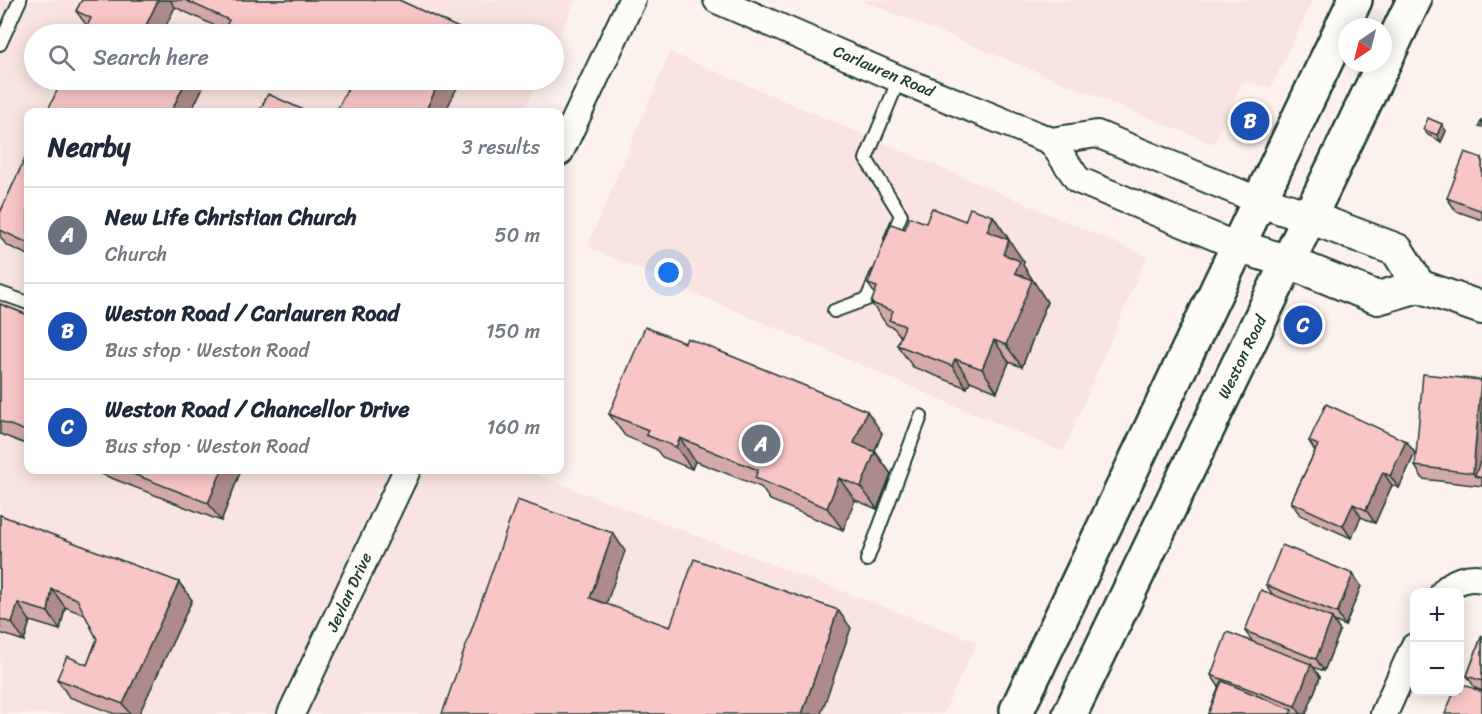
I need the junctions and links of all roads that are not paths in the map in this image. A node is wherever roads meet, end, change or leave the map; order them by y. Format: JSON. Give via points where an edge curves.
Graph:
{"nodes":[{"id":1,"x":20,"y":0,"type":"edge"},
{"id":2,"x":632,"y":0,"type":"edge"},
{"id":3,"x":717,"y":0,"type":"edge"},
{"id":4,"x":1355,"y":0,"type":"edge"},
{"id":5,"x":1413,"y":0,"type":"edge"},
{"id":6,"x":0,"y":44,"type":"edge"},
{"id":7,"x":899,"y":79,"type":"junction"},
{"id":8,"x":1051,"y":141,"type":"junction"},
{"id":9,"x":564,"y":144,"type":"edge"},
{"id":10,"x":1260,"y":201,"type":"junction"},
{"id":11,"x":1309,"y":217,"type":"junction"},
{"id":12,"x":1237,"y":246,"type":"junction"},
{"id":13,"x":1286,"y":261,"type":"junction"},
{"id":14,"x":1419,"y":285,"type":"junction"},
{"id":15,"x":0,"y":292,"type":"edge"},
{"id":16,"x":24,"y":301,"type":"edge"},
{"id":17,"x":1482,"y":308,"type":"edge"},
{"id":18,"x":834,"y":311,"type":"dead end"},
{"id":19,"x":921,"y":416,"type":"dead end"},
{"id":20,"x":405,"y":474,"type":"edge"},
{"id":21,"x":867,"y":560,"type":"dead end"},
{"id":22,"x":1482,"y":579,"type":"edge"},
{"id":23,"x":1447,"y":588,"type":"edge"},
{"id":24,"x":1410,"y":656,"type":"edge"},
{"id":25,"x":291,"y":714,"type":"edge"},
{"id":26,"x":1018,"y":714,"type":"edge"},
{"id":27,"x":1070,"y":714,"type":"edge"},
{"id":28,"x":1384,"y":714,"type":"edge"}],
"edges":[{"from":1,"to":6,"type":"lane"},
{"from":2,"to":9,"type":"street"},
{"from":3,"to":7,"type":"street","name":"Carlauren Road"},
{"from":4,"to":10,"type":"main road"},
{"from":5,"to":11,"type":"main road","name":"Weston Road"},
{"from":7,"to":8,"type":"street","name":"Carlauren Road"},
{"from":7,"to":18,"type":"lane","via":[[866,159],[901,215],[867,299]]},
{"from":8,"to":10,"type":"street","via":[[1097,134]]},
{"from":8,"to":12,"type":"street","via":[[1078,180]]},
{"from":10,"to":11,"type":"street"},
{"from":10,"to":12,"type":"main road"},
{"from":11,"to":13,"type":"main road","name":"Weston Road"},
{"from":11,"to":14,"type":"street","via":[[1397,250]]},
{"from":12,"to":13,"type":"street"},
{"from":12,"to":26,"type":"main road"},
{"from":13,"to":14,"type":"street","via":[[1378,298]]},
{"from":13,"to":27,"type":"main road","name":"Weston Road"},
{"from":14,"to":17,"type":"street"},
{"from":15,"to":16,"type":"lane"},
{"from":19,"to":21,"type":"lane"},
{"from":20,"to":25,"type":"street","name":"Jevlan Drive"},
{"from":22,"to":23,"type":"street","via":[[1470,577]]},
{"from":24,"to":28,"type":"street"}]}
